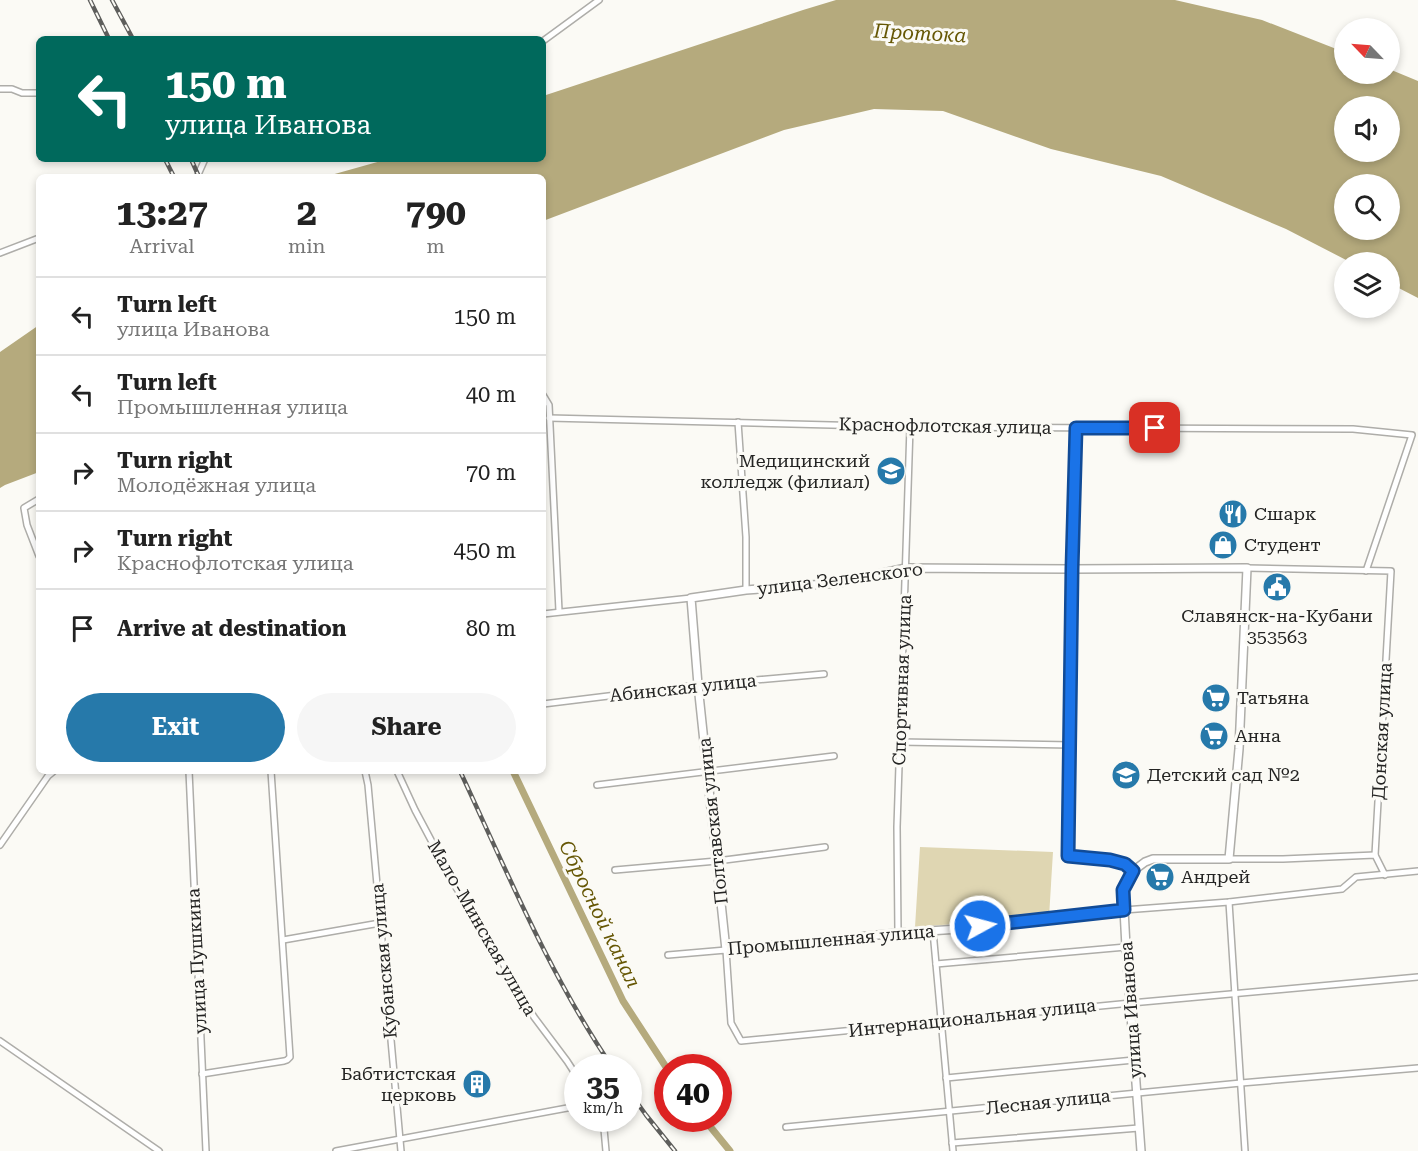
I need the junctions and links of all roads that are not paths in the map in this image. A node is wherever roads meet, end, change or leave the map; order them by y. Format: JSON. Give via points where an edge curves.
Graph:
{"nodes":[{"id":1,"x":599,"y":0,"type":"edge"},
{"id":2,"x":546,"y":39,"type":"edge"},
{"id":3,"x":0,"y":89,"type":"edge"},
{"id":4,"x":36,"y":93,"type":"edge"},
{"id":5,"x":36,"y":239,"type":"edge"},
{"id":6,"x":0,"y":253,"type":"edge"},
{"id":7,"x":546,"y":399,"type":"edge"},
{"id":8,"x":549,"y":418,"type":"junction"},
{"id":9,"x":738,"y":422,"type":"junction"},
{"id":10,"x":910,"y":427,"type":"junction"},
{"id":11,"x":1076,"y":428,"type":"junction"},
{"id":12,"x":36,"y":501,"type":"edge"},
{"id":13,"x":36,"y":548,"type":"edge"},
{"id":14,"x":906,"y":568,"type":"junction"},
{"id":15,"x":1247,"y":568,"type":"junction"},
{"id":16,"x":1072,"y":569,"type":"junction"},
{"id":17,"x":1366,"y":571,"type":"junction"},
{"id":18,"x":1391,"y":572,"type":"joint"},
{"id":19,"x":746,"y":590,"type":"junction"},
{"id":20,"x":691,"y":598,"type":"junction"},
{"id":21,"x":559,"y":611,"type":"junction"},
{"id":22,"x":546,"y":613,"type":"edge"},
{"id":23,"x":824,"y":674,"type":"dead end"},
{"id":24,"x":698,"y":686,"type":"junction"},
{"id":25,"x":546,"y":704,"type":"edge"},
{"id":26,"x":900,"y":742,"type":"junction"},
{"id":27,"x":1071,"y":745,"type":"junction"},
{"id":28,"x":834,"y":756,"type":"dead end"},
{"id":29,"x":707,"y":771,"type":"junction"},
{"id":30,"x":50,"y":774,"type":"edge"},
{"id":31,"x":189,"y":774,"type":"edge"},
{"id":32,"x":271,"y":774,"type":"edge"},
{"id":33,"x":366,"y":774,"type":"edge"},
{"id":34,"x":398,"y":774,"type":"edge"},
{"id":35,"x":597,"y":785,"type":"dead end"},
{"id":36,"x":0,"y":845,"type":"edge"},
{"id":37,"x":825,"y":847,"type":"dead end"},
{"id":38,"x":1375,"y":855,"type":"junction"},
{"id":39,"x":1229,"y":859,"type":"junction"},
{"id":40,"x":717,"y":861,"type":"junction"},
{"id":41,"x":615,"y":870,"type":"dead end"},
{"id":42,"x":1133,"y":871,"type":"junction"},
{"id":43,"x":1418,"y":871,"type":"edge"},
{"id":44,"x":1385,"y":875,"type":"junction"},
{"id":45,"x":1229,"y":902,"type":"junction"},
{"id":46,"x":1124,"y":910,"type":"junction"},
{"id":47,"x":380,"y":923,"type":"junction"},
{"id":48,"x":933,"y":931,"type":"junction"},
{"id":49,"x":898,"y":933,"type":"junction"},
{"id":50,"x":283,"y":940,"type":"junction"},
{"id":51,"x":1126,"y":947,"type":"junction"},
{"id":52,"x":726,"y":950,"type":"junction"},
{"id":53,"x":668,"y":955,"type":"dead end"},
{"id":54,"x":936,"y":964,"type":"junction"},
{"id":55,"x":1418,"y":977,"type":"edge"},
{"id":56,"x":1234,"y":993,"type":"junction"},
{"id":57,"x":1131,"y":1003,"type":"junction"},
{"id":58,"x":941,"y":1021,"type":"junction"},
{"id":59,"x":0,"y":1041,"type":"edge"},
{"id":60,"x":741,"y":1041,"type":"joint"},
{"id":61,"x":564,"y":1057,"type":"edge"},
{"id":62,"x":1134,"y":1060,"type":"junction"},
{"id":63,"x":1418,"y":1068,"type":"edge"},
{"id":64,"x":202,"y":1074,"type":"junction"},
{"id":65,"x":946,"y":1078,"type":"junction"},
{"id":66,"x":1241,"y":1083,"type":"junction"},
{"id":67,"x":1137,"y":1093,"type":"junction"},
{"id":68,"x":564,"y":1109,"type":"edge"},
{"id":69,"x":950,"y":1112,"type":"junction"},
{"id":70,"x":786,"y":1127,"type":"dead end"},
{"id":71,"x":1139,"y":1128,"type":"junction"},
{"id":72,"x":604,"y":1132,"type":"edge"},
{"id":73,"x":400,"y":1138,"type":"junction"},
{"id":74,"x":952,"y":1143,"type":"junction"},
{"id":75,"x":159,"y":1151,"type":"edge"},
{"id":76,"x":206,"y":1151,"type":"edge"},
{"id":77,"x":336,"y":1151,"type":"edge"},
{"id":78,"x":401,"y":1151,"type":"edge"},
{"id":79,"x":606,"y":1151,"type":"edge"},
{"id":80,"x":953,"y":1151,"type":"edge"},
{"id":81,"x":1141,"y":1151,"type":"edge"},
{"id":82,"x":1245,"y":1151,"type":"edge"}],
"edges":[{"from":1,"to":2,"type":"street"},
{"from":3,"to":4,"type":"street"},
{"from":5,"to":6,"type":"street"},
{"from":7,"to":8,"type":"street"},
{"from":8,"to":9,"type":"street","name":"Краснофлотская улица"},
{"from":8,"to":21,"type":"street"},
{"from":9,"to":10,"type":"street","name":"Краснофлотская улица"},
{"from":9,"to":19,"type":"street"},
{"from":10,"to":11,"type":"street","name":"Краснофлотская улица"},
{"from":10,"to":14,"type":"street","name":"Спортивная улица"},
{"from":11,"to":16,"type":"street"},
{"from":11,"to":17,"type":"street","name":"Краснофлотская улица","via":[[1353,429],[1412,435]]},
{"from":12,"to":13,"type":"street","via":[[24,508]]},
{"from":14,"to":16,"type":"street","name":"улица Зеленского"},
{"from":14,"to":19,"type":"street","name":"улица Зеленского","via":[[838,583]]},
{"from":14,"to":26,"type":"street","name":"Спортивная улица"},
{"from":15,"to":16,"type":"street","name":"улица Зеленского"},
{"from":15,"to":17,"type":"street","name":"улица Зеленского"},
{"from":15,"to":39,"type":"street","via":[[1239,749]]},
{"from":16,"to":27,"type":"street"},
{"from":17,"to":18,"type":"street","name":"улица Зеленского"},
{"from":18,"to":38,"type":"street","name":"Донская улица"},
{"from":19,"to":20,"type":"street","name":"улица Зеленского"},
{"from":20,"to":21,"type":"street","name":"улица Зеленского"},
{"from":20,"to":24,"type":"street","name":"Полтавская улица"},
{"from":21,"to":22,"type":"street","name":"улица Зеленского"},
{"from":23,"to":24,"type":"street","name":"Абинская улица"},
{"from":24,"to":25,"type":"street","name":"Абинская улица"},
{"from":24,"to":29,"type":"street","name":"Полтавская улица"},
{"from":26,"to":27,"type":"street"},
{"from":26,"to":49,"type":"street","name":"Спортивная улица"},
{"from":27,"to":42,"type":"street","via":[[1068,856],[1110,860]]},
{"from":28,"to":29,"type":"street"},
{"from":29,"to":35,"type":"street"},
{"from":29,"to":40,"type":"street","name":"Полтавская улица"},
{"from":30,"to":36,"type":"street"},
{"from":31,"to":64,"type":"street","name":"улица Пушкина"},
{"from":32,"to":50,"type":"street"},
{"from":33,"to":47,"type":"street","name":"Кубанская улица"},
{"from":34,"to":61,"type":"street","name":"Мало-Минская улица","via":[[457,889],[534,1017]]},
{"from":37,"to":40,"type":"street"},
{"from":38,"to":39,"type":"street"},
{"from":38,"to":44,"type":"street"},
{"from":39,"to":42,"type":"street","via":[[1153,859]]},
{"from":40,"to":41,"type":"street"},
{"from":40,"to":52,"type":"street","name":"Полтавская улица"},
{"from":42,"to":46,"type":"street","name":"улица Иванова","via":[[1123,890]]},
{"from":43,"to":44,"type":"street","name":"Промышленная улица"},
{"from":44,"to":45,"type":"street","name":"Промышленная улица","via":[[1356,878],[1342,889]]},
{"from":45,"to":46,"type":"street","name":"Промышленная улица"},
{"from":45,"to":56,"type":"street"},
{"from":46,"to":48,"type":"street","name":"Промышленная улица"},
{"from":46,"to":51,"type":"street","name":"улица Иванова"},
{"from":47,"to":50,"type":"street"},
{"from":47,"to":73,"type":"street","name":"Кубанская улица"},
{"from":48,"to":49,"type":"street","name":"Промышленная улица"},
{"from":48,"to":54,"type":"street"},
{"from":49,"to":52,"type":"street","name":"Промышленная улица"},
{"from":50,"to":64,"type":"street","via":[[290,1057]]},
{"from":51,"to":54,"type":"street"},
{"from":51,"to":57,"type":"street","name":"улица Иванова"},
{"from":52,"to":53,"type":"street","name":"Промышленная улица"},
{"from":52,"to":60,"type":"street","name":"Полтавская улица","via":[[731,1023]]},
{"from":54,"to":58,"type":"street"},
{"from":55,"to":56,"type":"street","name":"Интернациональная улица"},
{"from":56,"to":57,"type":"street","name":"Интернациональная улица"},
{"from":56,"to":66,"type":"street"},
{"from":57,"to":58,"type":"street","name":"Интернациональная улица"},
{"from":57,"to":62,"type":"street","name":"улица Иванова"},
{"from":58,"to":60,"type":"street","name":"Интернациональная улица"},
{"from":58,"to":65,"type":"street"},
{"from":59,"to":75,"type":"street"},
{"from":62,"to":65,"type":"street"},
{"from":62,"to":67,"type":"street","name":"улица Иванова"},
{"from":63,"to":66,"type":"street","name":"Лесная улица"},
{"from":64,"to":76,"type":"street","name":"улица Пушкина"},
{"from":65,"to":69,"type":"street"},
{"from":66,"to":67,"type":"street","name":"Лесная улица"},
{"from":66,"to":82,"type":"street"},
{"from":67,"to":69,"type":"street","name":"Лесная улица"},
{"from":67,"to":71,"type":"street","name":"улица Иванова"},
{"from":68,"to":73,"type":"street"},
{"from":69,"to":70,"type":"street","name":"Лесная улица"},
{"from":69,"to":74,"type":"street"},
{"from":71,"to":74,"type":"street"},
{"from":71,"to":81,"type":"street","name":"улица Иванова"},
{"from":72,"to":79,"type":"street"},
{"from":73,"to":77,"type":"street"},
{"from":73,"to":78,"type":"street","name":"Кубанская улица"},
{"from":74,"to":80,"type":"street"}]}
